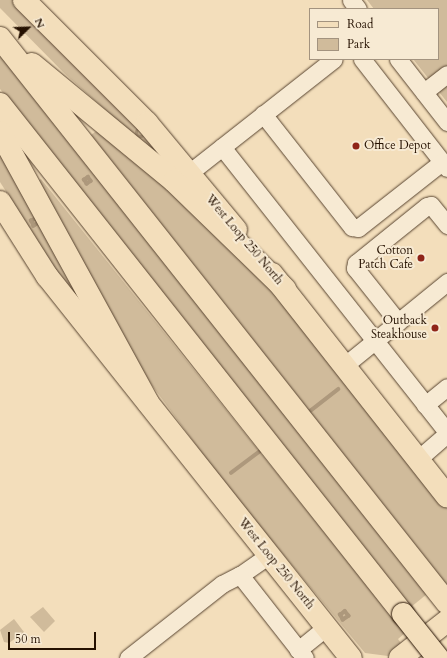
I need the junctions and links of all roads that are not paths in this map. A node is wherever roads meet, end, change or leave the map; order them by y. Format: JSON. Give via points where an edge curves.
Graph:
{"nodes":[{"id":1,"x":24,"y":0,"type":"edge"},
{"id":2,"x":351,"y":0,"type":"edge"},
{"id":3,"x":357,"y":8,"type":"edge"},
{"id":4,"x":0,"y":33,"type":"edge"},
{"id":5,"x":0,"y":38,"type":"edge"},
{"id":6,"x":333,"y":60,"type":"edge"},
{"id":7,"x":363,"y":60,"type":"edge"},
{"id":8,"x":399,"y":60,"type":"edge"},
{"id":9,"x":447,"y":74,"type":"edge"},
{"id":10,"x":424,"y":92,"type":"junction"},
{"id":11,"x":0,"y":104,"type":"edge"},
{"id":12,"x":263,"y":114,"type":"junction"},
{"id":13,"x":447,"y":122,"type":"edge"},
{"id":14,"x":0,"y":132,"type":"edge"},
{"id":15,"x":222,"y":147,"type":"junction"},
{"id":16,"x":444,"y":165,"type":"edge"},
{"id":17,"x":188,"y":173,"type":"junction"},
{"id":18,"x":0,"y":202,"type":"edge"},
{"id":19,"x":447,"y":225,"type":"edge"},
{"id":20,"x":447,"y":282,"type":"edge"},
{"id":21,"x":284,"y":289,"type":"junction"},
{"id":22,"x":398,"y":322,"type":"junction"},
{"id":23,"x":374,"y":341,"type":"junction"},
{"id":24,"x":344,"y":365,"type":"junction"},
{"id":25,"x":447,"y":387,"type":"edge"},
{"id":26,"x":148,"y":402,"type":"junction"},
{"id":27,"x":425,"y":405,"type":"junction"},
{"id":28,"x":447,"y":433,"type":"edge"},
{"id":29,"x":418,"y":458,"type":"junction"},
{"id":30,"x":447,"y":496,"type":"edge"},
{"id":31,"x":269,"y":554,"type":"junction"},
{"id":32,"x":240,"y":576,"type":"junction"},
{"id":33,"x":441,"y":595,"type":"edge"},
{"id":34,"x":447,"y":621,"type":"edge"},
{"id":35,"x":326,"y":627,"type":"junction"},
{"id":36,"x":302,"y":654,"type":"edge"},
{"id":37,"x":128,"y":658,"type":"edge"},
{"id":38,"x":351,"y":658,"type":"edge"},
{"id":39,"x":400,"y":658,"type":"edge"},
{"id":40,"x":438,"y":658,"type":"edge"}],
"edges":[{"from":1,"to":17,"type":"main road","name":"West Loop 250 North","via":[[147,123]]},
{"from":2,"to":3,"type":"street"},
{"from":4,"to":21,"type":"main road","via":[[44,75],[105,121],[206,209]]},
{"from":5,"to":33,"type":"main road"},
{"from":6,"to":12,"type":"street"},
{"from":7,"to":16,"type":"street"},
{"from":8,"to":10,"type":"street"},
{"from":9,"to":10,"type":"street"},
{"from":10,"to":13,"type":"street"},
{"from":11,"to":40,"type":"main road","bridge":true},
{"from":12,"to":15,"type":"street"},
{"from":12,"to":16,"type":"street","via":[[352,227],[358,228]]},
{"from":14,"to":26,"type":"main road"},
{"from":15,"to":17,"type":"street"},
{"from":15,"to":23,"type":"street"},
{"from":17,"to":21,"type":"main road","name":"West Loop 250 North"},
{"from":18,"to":26,"type":"main road","name":"West Loop 250 North","via":[[47,276]]},
{"from":19,"to":22,"type":"street","via":[[431,205],[427,206],[356,263],[355,268]]},
{"from":20,"to":22,"type":"street"},
{"from":21,"to":24,"type":"main road","name":"West Loop 250 North"},
{"from":22,"to":23,"type":"street"},
{"from":23,"to":24,"type":"street"},
{"from":23,"to":27,"type":"street"},
{"from":24,"to":29,"type":"main road","name":"West Loop 250 North"},
{"from":25,"to":27,"type":"street"},
{"from":26,"to":31,"type":"main road","name":"West Loop 250 North"},
{"from":27,"to":28,"type":"street"},
{"from":28,"to":29,"type":"street"},
{"from":29,"to":30,"type":"main road","name":"West Loop 250 North"},
{"from":31,"to":32,"type":"street"},
{"from":31,"to":35,"type":"main road","name":"West Loop 250 North"},
{"from":32,"to":36,"type":"street"},
{"from":32,"to":37,"type":"street","via":[[222,584]]},
{"from":34,"to":39,"type":"main road"},
{"from":35,"to":36,"type":"street"},
{"from":35,"to":38,"type":"main road","name":"West Loop 250 North"}]}
